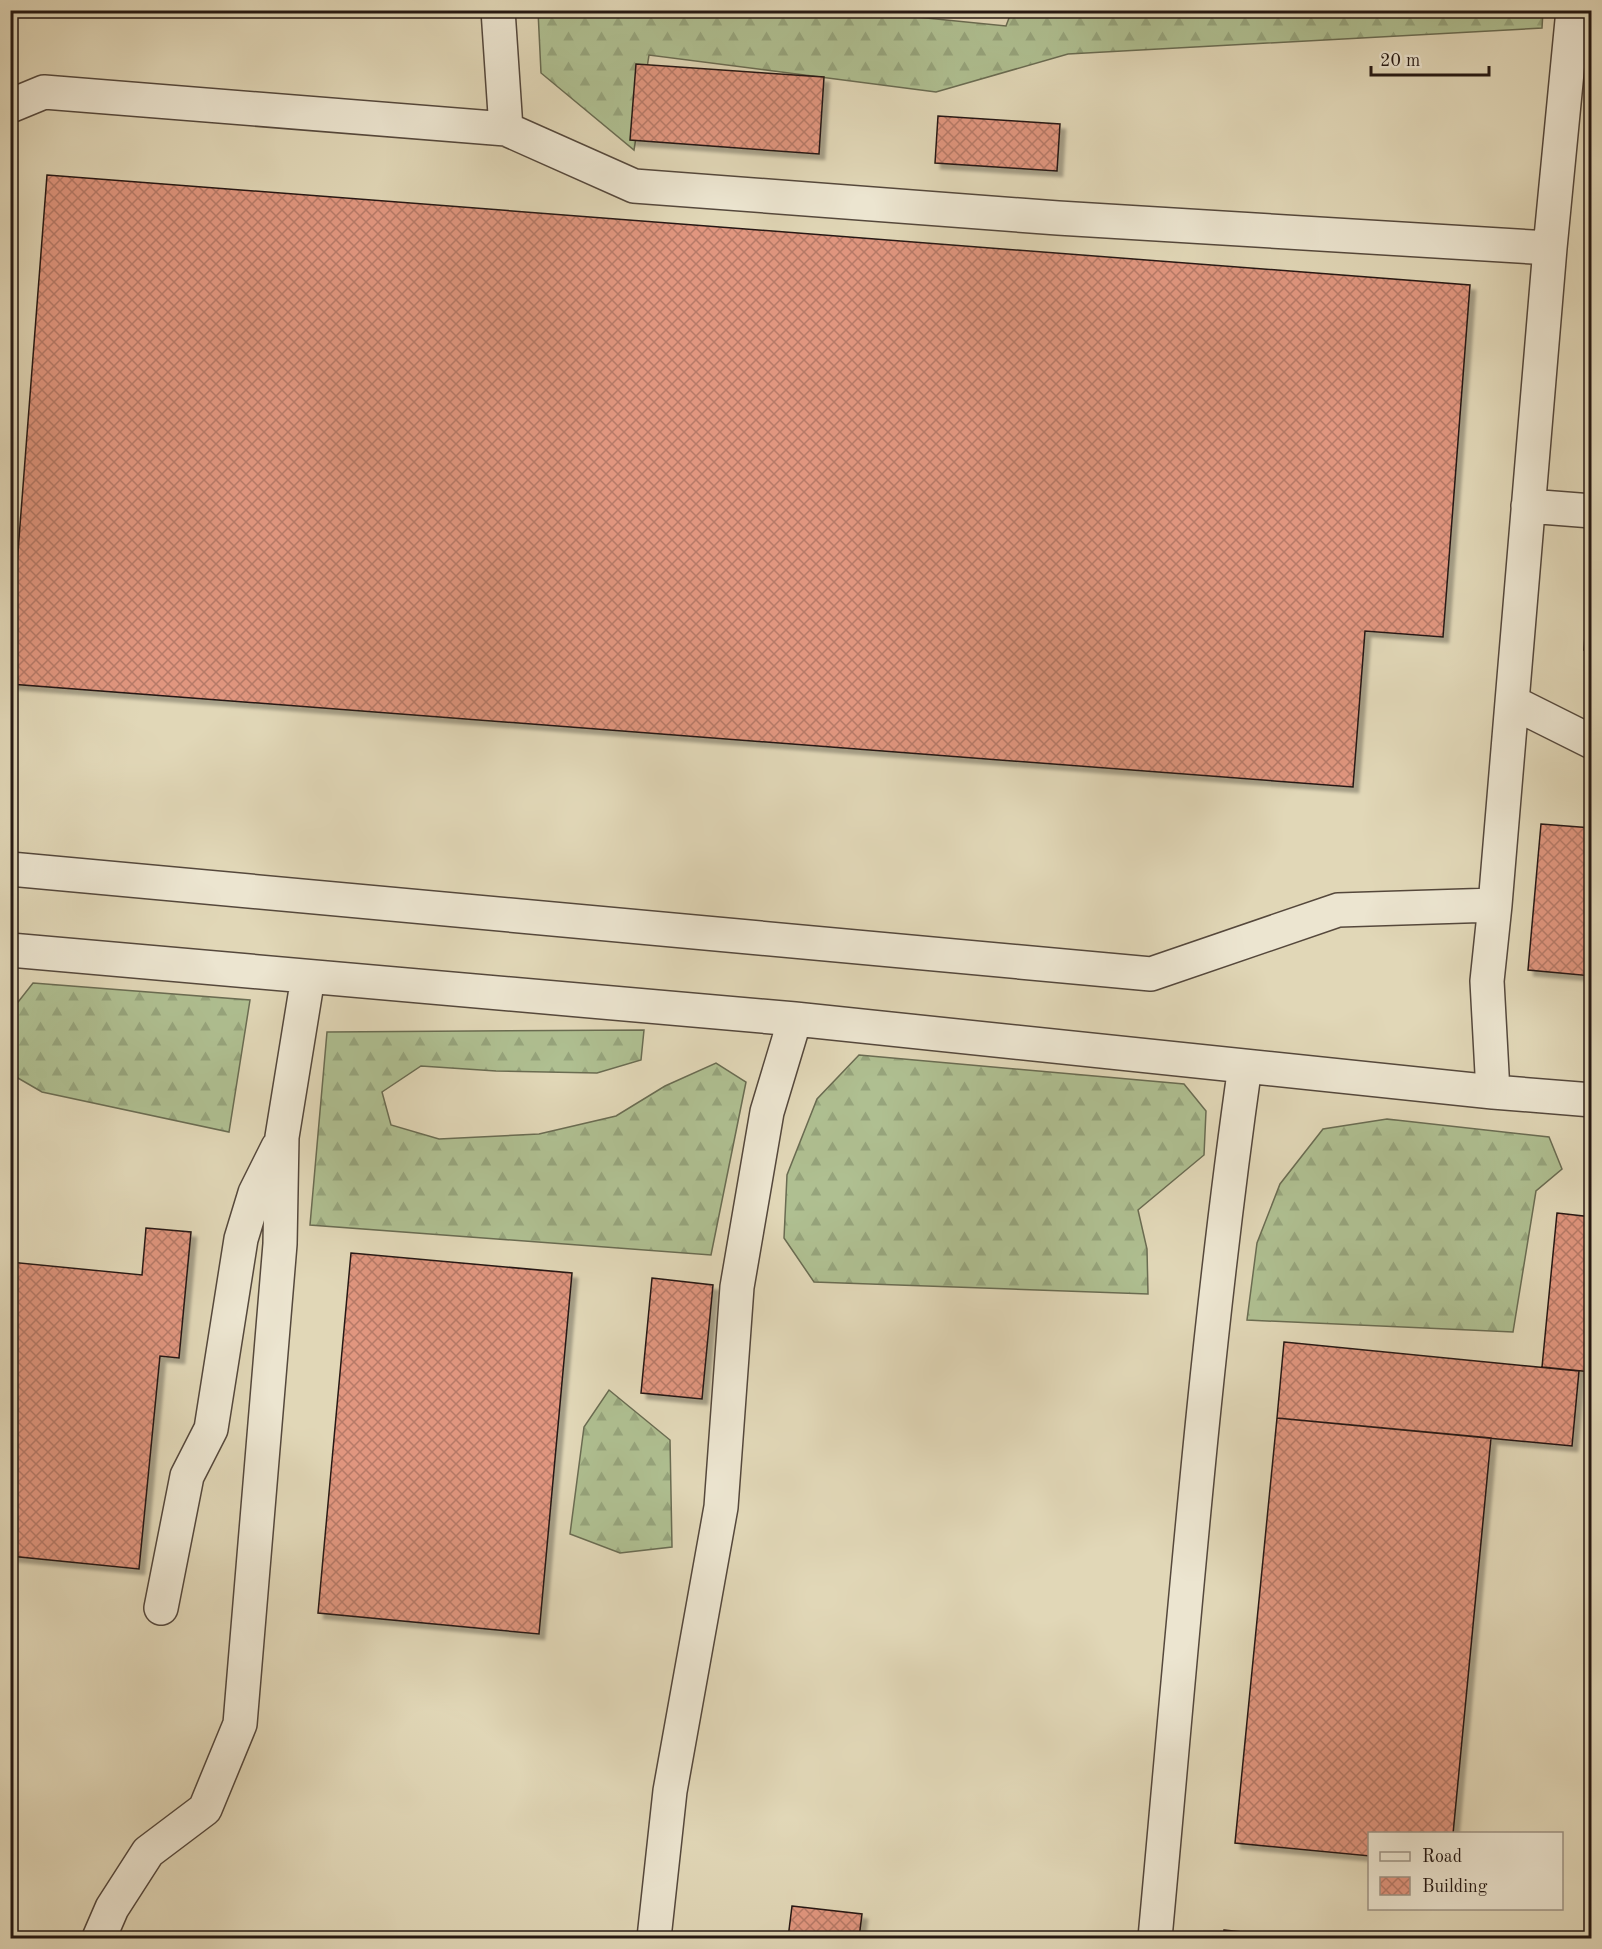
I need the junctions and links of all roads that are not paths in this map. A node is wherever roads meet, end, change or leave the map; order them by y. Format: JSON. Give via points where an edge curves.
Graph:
{"nodes":[{"id":1,"x":498,"y":10,"type":"edge"},
{"id":2,"x":1573,"y":10,"type":"edge"},
{"id":3,"x":10,"y":106,"type":"edge"},
{"id":4,"x":506,"y":129,"type":"junction"},
{"id":5,"x":1550,"y":248,"type":"junction"},
{"id":6,"x":1528,"y":506,"type":"junction"},
{"id":7,"x":1592,"y":511,"type":"edge"},
{"id":8,"x":1512,"y":702,"type":"junction"},
{"id":9,"x":1592,"y":742,"type":"edge"},
{"id":10,"x":10,"y":869,"type":"edge"},
{"id":11,"x":1496,"y":905,"type":"junction"},
{"id":12,"x":10,"y":950,"type":"edge"},
{"id":13,"x":308,"y":977,"type":"junction"},
{"id":14,"x":795,"y":1019,"type":"junction"},
{"id":15,"x":1245,"y":1066,"type":"junction"},
{"id":16,"x":1493,"y":1092,"type":"junction"},
{"id":17,"x":1592,"y":1100,"type":"edge"},
{"id":18,"x":282,"y":1137,"type":"junction"},
{"id":19,"x":161,"y":1608,"type":"dead end"},
{"id":20,"x":99,"y":1938,"type":"edge"},
{"id":21,"x":654,"y":1938,"type":"edge"},
{"id":22,"x":1155,"y":1938,"type":"edge"}],
"edges":[{"from":1,"to":4,"type":"street"},
{"from":2,"to":5,"type":"street"},
{"from":3,"to":4,"type":"street","via":[[45,92]]},
{"from":4,"to":5,"type":"street","via":[[634,186],[1059,218]]},
{"from":5,"to":6,"type":"street"},
{"from":6,"to":7,"type":"street"},
{"from":6,"to":8,"type":"street"},
{"from":8,"to":9,"type":"street"},
{"from":8,"to":11,"type":"street"},
{"from":10,"to":11,"type":"street","via":[[1151,974],[1338,910]]},
{"from":11,"to":16,"type":"street","via":[[1488,981]]},
{"from":12,"to":13,"type":"street"},
{"from":13,"to":14,"type":"street"},
{"from":13,"to":18,"type":"street"},
{"from":14,"to":15,"type":"street"},
{"from":14,"to":21,"type":"street","via":[[767,1112],[737,1287],[721,1507],[670,1791]]},
{"from":15,"to":16,"type":"street"},
{"from":15,"to":22,"type":"street","via":[[1212,1337]]},
{"from":16,"to":17,"type":"street"},
{"from":18,"to":19,"type":"street","via":[[255,1193],[241,1239],[211,1429],[187,1476]]},
{"from":18,"to":20,"type":"street","via":[[280,1244],[240,1724],[205,1809],[148,1852],[112,1908]]}]}
